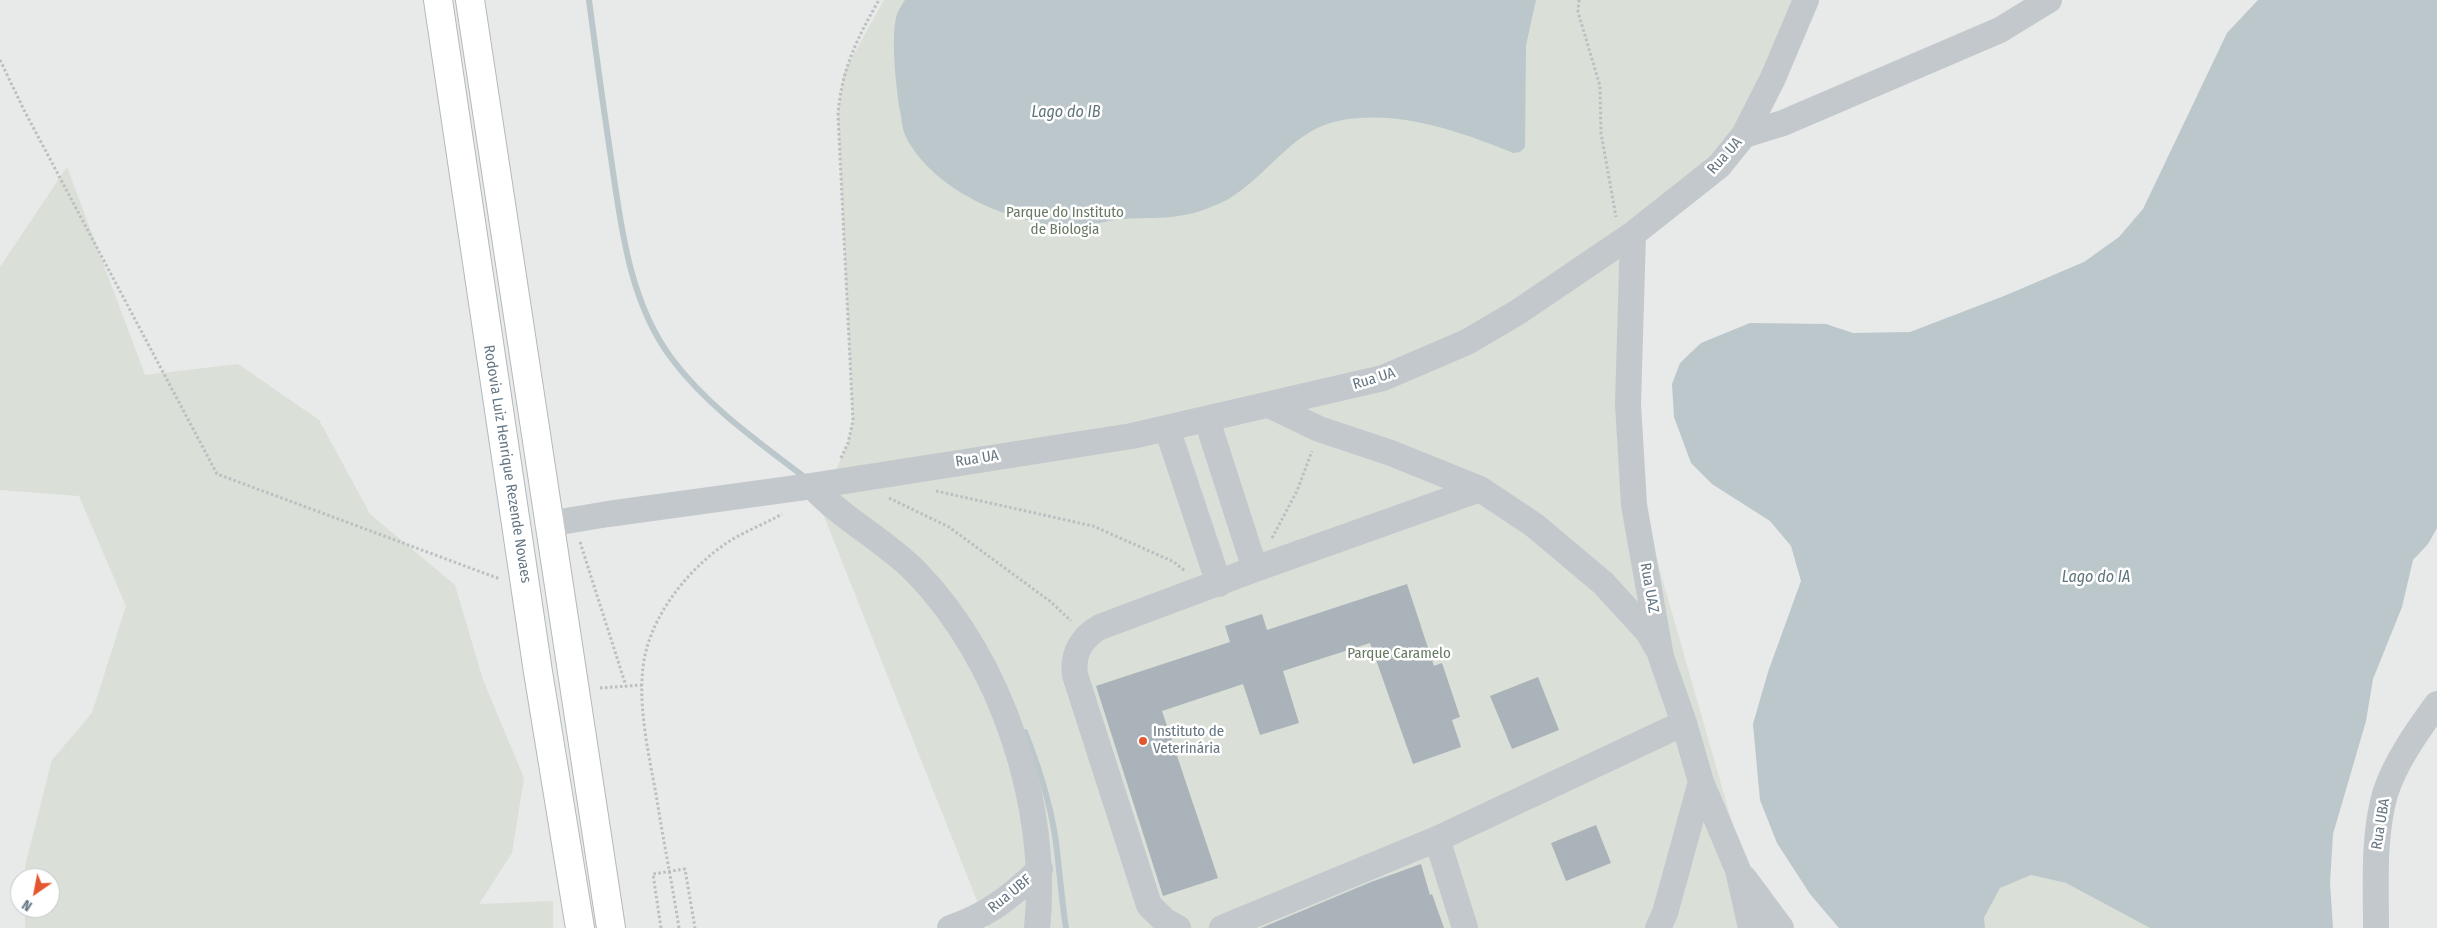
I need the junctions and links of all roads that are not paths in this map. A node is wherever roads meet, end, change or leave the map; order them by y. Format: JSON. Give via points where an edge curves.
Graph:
{"nodes":[{"id":1,"x":438,"y":0,"type":"edge"},
{"id":2,"x":470,"y":0,"type":"edge"},
{"id":3,"x":1806,"y":0,"type":"edge"},
{"id":4,"x":2048,"y":0,"type":"edge"},
{"id":5,"x":1744,"y":135,"type":"junction"},
{"id":6,"x":1627,"y":238,"type":"junction"},
{"id":7,"x":1269,"y":405,"type":"junction"},
{"id":8,"x":1207,"y":420,"type":"junction"},
{"id":9,"x":1167,"y":428,"type":"junction"},
{"id":10,"x":800,"y":488,"type":"junction"},
{"id":11,"x":1480,"y":489,"type":"junction"},
{"id":12,"x":548,"y":524,"type":"junction"},
{"id":13,"x":1255,"y":569,"type":"junction"},
{"id":14,"x":1214,"y":586,"type":"junction"},
{"id":15,"x":1661,"y":657,"type":"junction"},
{"id":16,"x":2437,"y":704,"type":"edge"},
{"id":17,"x":1684,"y":723,"type":"junction"},
{"id":18,"x":1700,"y":782,"type":"junction"},
{"id":19,"x":1437,"y":839,"type":"junction"},
{"id":20,"x":1040,"y":868,"type":"junction"},
{"id":21,"x":1738,"y":870,"type":"junction"},
{"id":22,"x":1236,"y":925,"type":"edge"},
{"id":23,"x":580,"y":928,"type":"edge"},
{"id":24,"x":610,"y":928,"type":"edge"},
{"id":25,"x":950,"y":928,"type":"edge"},
{"id":26,"x":1037,"y":928,"type":"edge"},
{"id":27,"x":1178,"y":928,"type":"edge"},
{"id":28,"x":1465,"y":928,"type":"edge"},
{"id":29,"x":1658,"y":928,"type":"edge"},
{"id":30,"x":1751,"y":928,"type":"edge"},
{"id":31,"x":1781,"y":928,"type":"edge"},
{"id":32,"x":2376,"y":928,"type":"edge"}],
"edges":[{"from":1,"to":23,"type":"highway","name":"Rodovia Luiz Henrique Rezende Novaes"},
{"from":2,"to":12,"type":"highway","name":"Rodovia Luiz Henrique Rezende Novaes"},
{"from":3,"to":5,"type":"lane","name":"Rua UA","via":[[1773,78]]},
{"from":4,"to":5,"type":"lane","via":[[2000,30],[1783,123]]},
{"from":5,"to":6,"type":"lane","name":"Rua UA","via":[[1719,166]]},
{"from":6,"to":7,"type":"lane","name":"Rua UA","via":[[1518,312],[1467,342],[1383,378]]},
{"from":6,"to":15,"type":"lane","name":"Rua UAZ","via":[[1628,404],[1634,505]]},
{"from":7,"to":8,"type":"lane","name":"Rua UA"},
{"from":7,"to":11,"type":"lane","via":[[1319,429],[1392,453]]},
{"from":8,"to":9,"type":"lane","name":"Rua UA"},
{"from":8,"to":13,"type":"lane"},
{"from":9,"to":10,"type":"lane","name":"Rua UA"},
{"from":9,"to":14,"type":"lane"},
{"from":10,"to":12,"type":"lane","name":"Rua UA"},
{"from":10,"to":20,"type":"lane","via":[[882,541],[917,573],[952,616],[980,659],[1017,752],[1035,824]]},
{"from":11,"to":13,"type":"lane"},
{"from":11,"to":15,"type":"lane","via":[[1534,525],[1602,583],[1648,632]]},
{"from":12,"to":24,"type":"highway","name":"Rodovia Luiz Henrique Rezende Novaes"},
{"from":13,"to":14,"type":"lane"},
{"from":14,"to":27,"type":"lane","via":[[1100,627],[1087,636],[1075,659],[1075,675],[1082,699],[1149,905],[1165,921]]},
{"from":15,"to":17,"type":"lane","name":"Rua UAZ"},
{"from":16,"to":32,"type":"lane","name":"Rua UBA","via":[[2413,737],[2386,791],[2375,862]]},
{"from":17,"to":18,"type":"lane","name":"Rua UAZ"},
{"from":17,"to":19,"type":"lane"},
{"from":18,"to":21,"type":"lane","name":"Rua UAZ"},
{"from":18,"to":29,"type":"lane","via":[[1665,914]]},
{"from":19,"to":22,"type":"lane"},
{"from":19,"to":28,"type":"lane"},
{"from":20,"to":25,"type":"lane","name":"Rua UBF","via":[[1002,904]]},
{"from":20,"to":26,"type":"lane"},
{"from":21,"to":30,"type":"lane","name":"Rua UAZ"},
{"from":21,"to":31,"type":"lane"}]}
